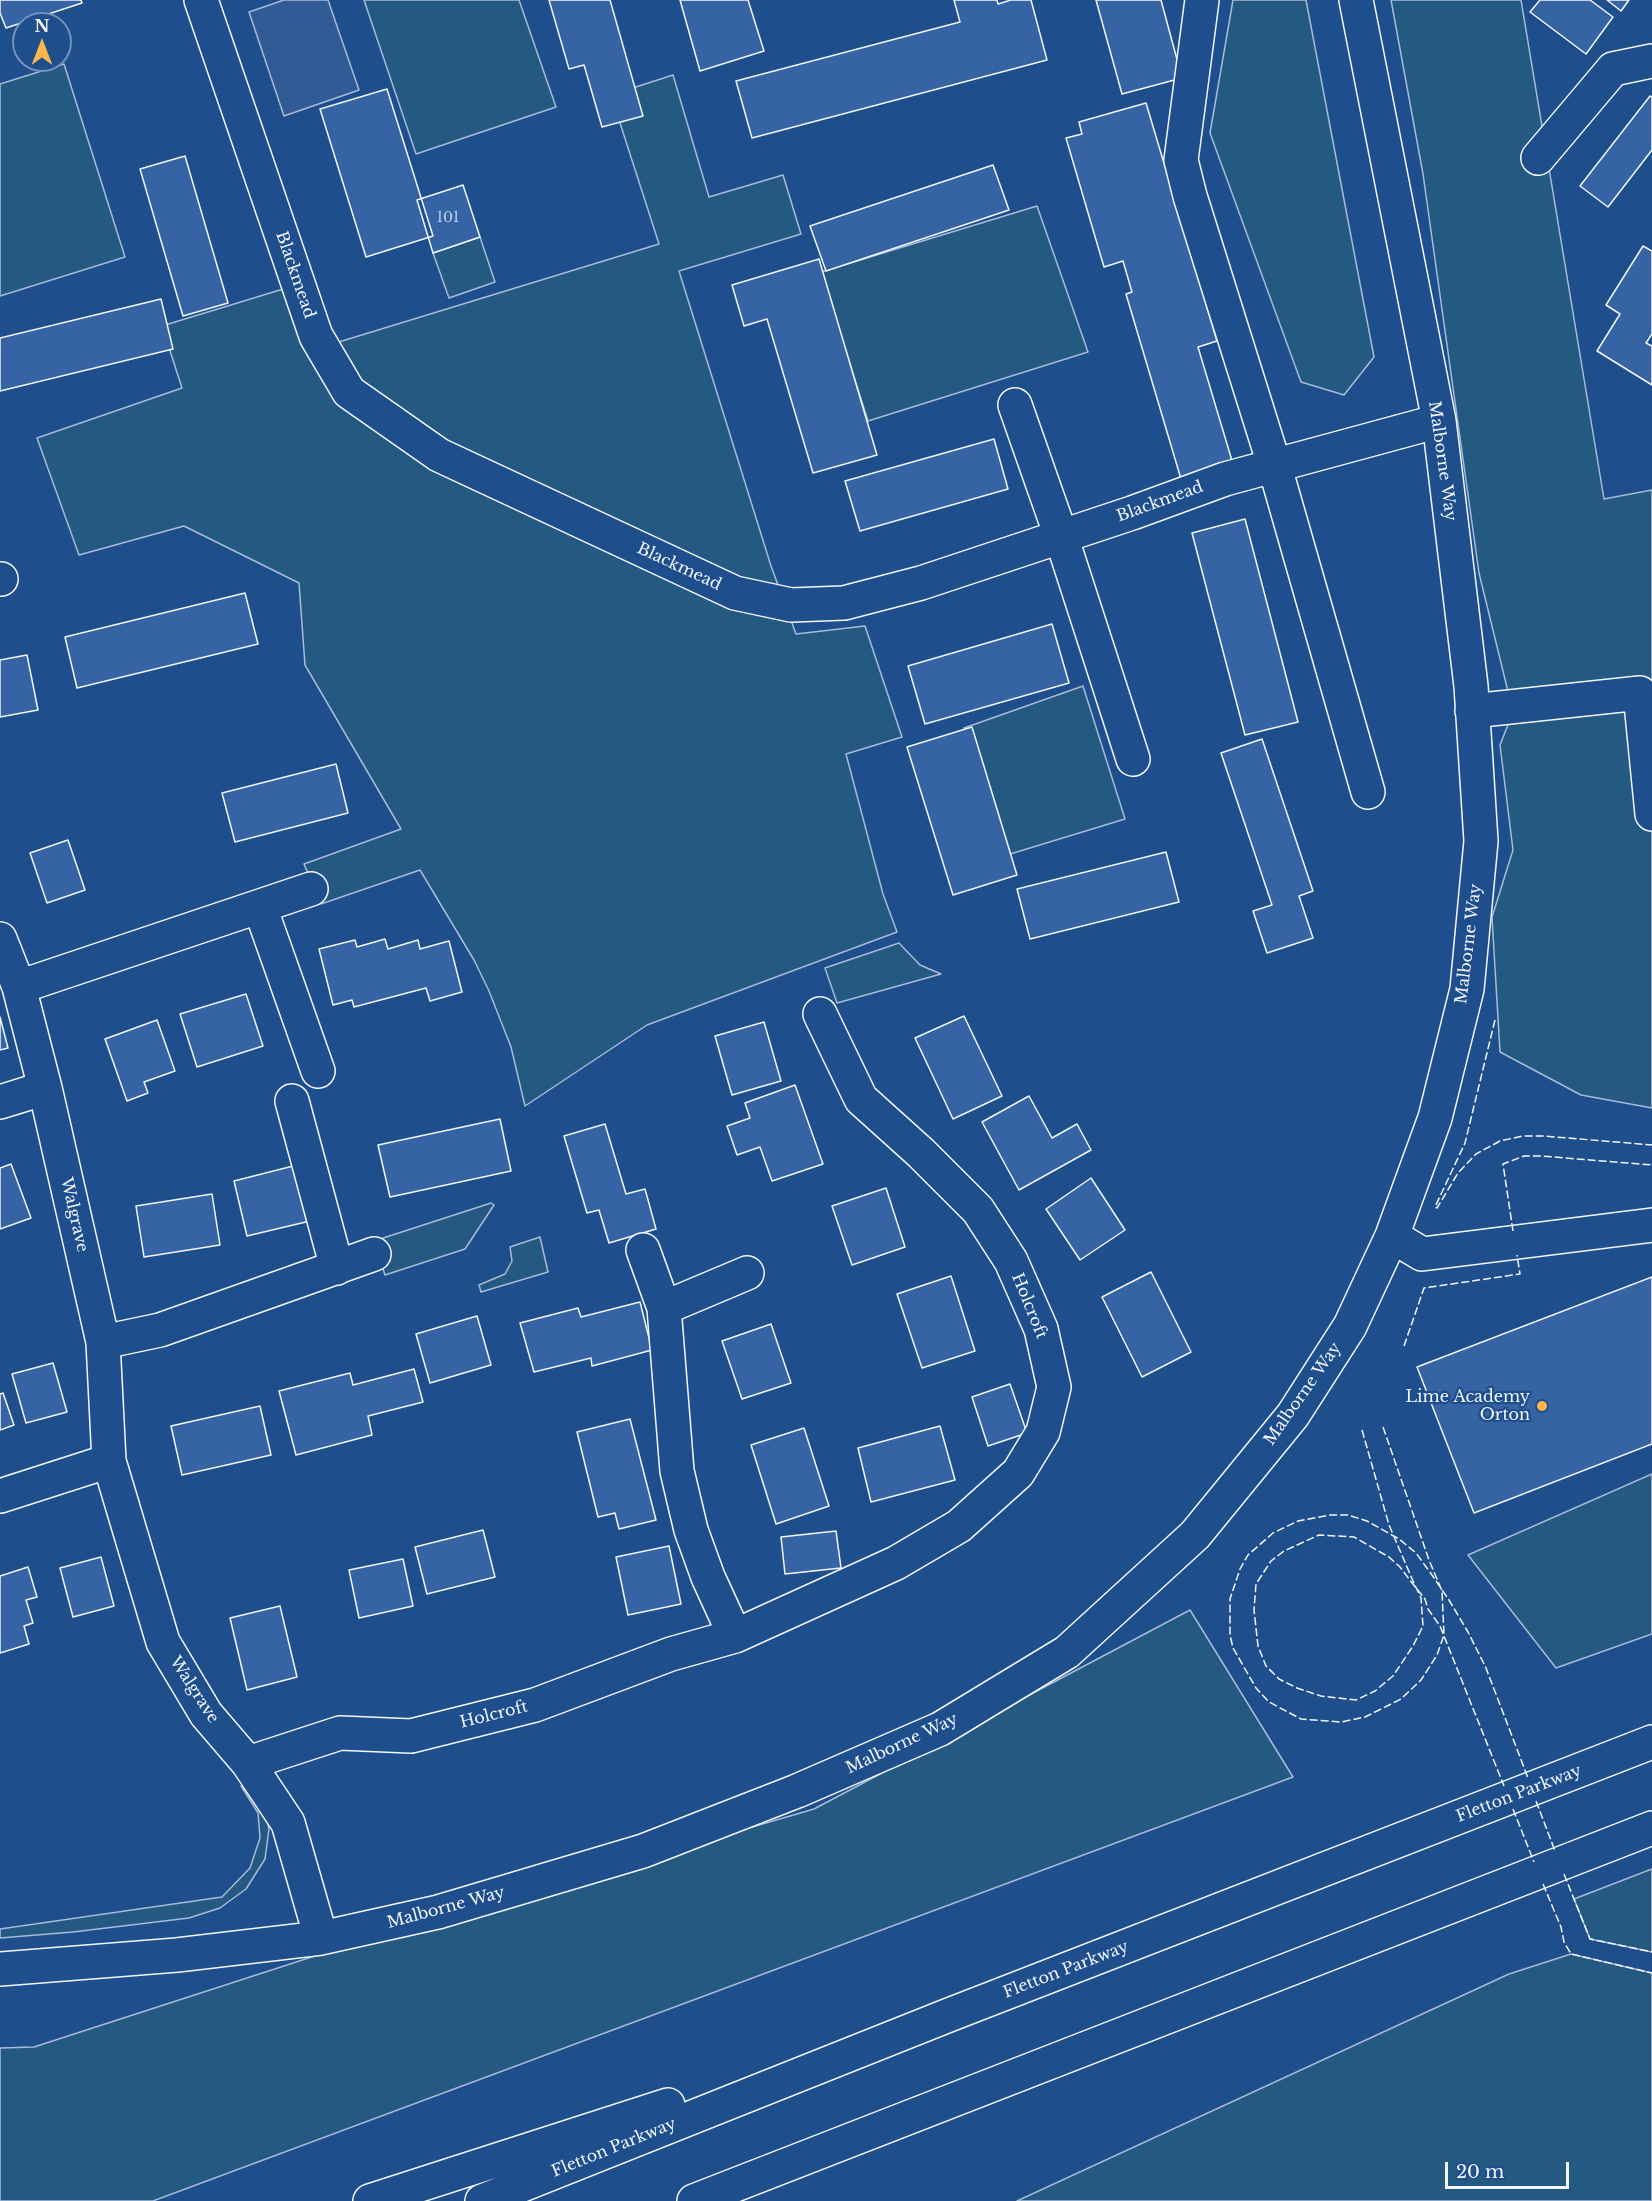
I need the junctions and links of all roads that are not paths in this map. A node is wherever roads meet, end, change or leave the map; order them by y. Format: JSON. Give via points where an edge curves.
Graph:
{"nodes":[{"id":1,"x":201,"y":0,"type":"edge"},
{"id":2,"x":1202,"y":0,"type":"edge"},
{"id":3,"x":1356,"y":0,"type":"edge"},
{"id":4,"x":1652,"y":61,"type":"edge"},
{"id":5,"x":1538,"y":158,"type":"dead end"},
{"id":6,"x":1015,"y":405,"type":"dead end"},
{"id":7,"x":1439,"y":421,"type":"junction"},
{"id":8,"x":1274,"y":464,"type":"junction"},
{"id":9,"x":1061,"y":536,"type":"junction"},
{"id":10,"x":1472,"y":711,"type":"junction"},
{"id":11,"x":1133,"y":759,"type":"dead end"},
{"id":12,"x":1368,"y":792,"type":"dead end"},
{"id":13,"x":1652,"y":814,"type":"edge"},
{"id":14,"x":311,"y":889,"type":"dead end"},
{"id":15,"x":260,"y":907,"type":"junction"},
{"id":16,"x":0,"y":939,"type":"edge"},
{"id":17,"x":19,"y":987,"type":"junction"},
{"id":18,"x":820,"y":1014,"type":"dead end"},
{"id":19,"x":318,"y":1071,"type":"dead end"},
{"id":20,"x":45,"y":1088,"type":"junction"},
{"id":21,"x":292,"y":1101,"type":"dead end"},
{"id":22,"x":0,"y":1102,"type":"edge"},
{"id":23,"x":1652,"y":1225,"type":"edge"},
{"id":24,"x":1392,"y":1236,"type":"junction"},
{"id":25,"x":642,"y":1250,"type":"dead end"},
{"id":26,"x":375,"y":1254,"type":"dead end"},
{"id":27,"x":337,"y":1268,"type":"junction"},
{"id":28,"x":747,"y":1273,"type":"dead end"},
{"id":29,"x":664,"y":1308,"type":"junction"},
{"id":30,"x":103,"y":1342,"type":"junction"},
{"id":31,"x":109,"y":1461,"type":"junction"},
{"id":32,"x":0,"y":1496,"type":"edge"},
{"id":33,"x":735,"y":1636,"type":"junction"},
{"id":34,"x":1652,"y":1743,"type":"edge"},
{"id":35,"x":248,"y":1763,"type":"junction"},
{"id":36,"x":1652,"y":1828,"type":"edge"},
{"id":37,"x":321,"y":1938,"type":"junction"},
{"id":38,"x":0,"y":1969,"type":"edge"},
{"id":39,"x":949,"y":2015,"type":"junction"},
{"id":40,"x":699,"y":2199,"type":"edge"},
{"id":41,"x":370,"y":2201,"type":"edge"},
{"id":42,"x":482,"y":2201,"type":"edge"}],
"edges":[{"from":1,"to":9,"type":"main road","name":"Blackmead","via":[[316,336],[349,392],[439,455],[735,592],[791,605],[844,603],[921,583]]},
{"from":2,"to":8,"type":"main road","via":[[1182,160]]},
{"from":3,"to":7,"type":"main road","name":"Malborne Way"},
{"from":4,"to":5,"type":"main road","via":[[1613,69]]},
{"from":6,"to":9,"type":"main road"},
{"from":7,"to":8,"type":"main road","name":"Blackmead"},
{"from":7,"to":10,"type":"main road","name":"Malborne Way"},
{"from":8,"to":9,"type":"main road","name":"Blackmead"},
{"from":8,"to":12,"type":"main road"},
{"from":9,"to":11,"type":"main road"},
{"from":10,"to":13,"type":"main road","via":[[1640,693]]},
{"from":10,"to":24,"type":"main road","name":"Malborne Way","via":[[1481,841],[1467,989],[1435,1118]]},
{"from":14,"to":15,"type":"main road"},
{"from":15,"to":17,"type":"main road"},
{"from":15,"to":19,"type":"main road"},
{"from":16,"to":17,"type":"main road","name":"Walgrave"},
{"from":17,"to":20,"type":"main road","name":"Walgrave"},
{"from":18,"to":33,"type":"main road","name":"Holcroft","via":[[861,1099],[978,1210],[1011,1261],[1041,1329],[1054,1387],[1043,1432],[1018,1473],[959,1526],[896,1563]]},
{"from":20,"to":22,"type":"main road"},
{"from":20,"to":30,"type":"main road","name":"Walgrave"},
{"from":21,"to":27,"type":"main road"},
{"from":23,"to":24,"type":"main road","via":[[1422,1254]]},
{"from":24,"to":37,"type":"main road","name":"Malborne Way","via":[[1350,1326],[1293,1414],[1195,1535],[1067,1652],[940,1729],[797,1791],[642,1851],[438,1912]]},
{"from":25,"to":29,"type":"main road"},
{"from":26,"to":27,"type":"main road"},
{"from":27,"to":30,"type":"main road","via":[[160,1330]]},
{"from":28,"to":29,"type":"main road"},
{"from":29,"to":33,"type":"main road","via":[[677,1471],[691,1530]]},
{"from":30,"to":31,"type":"main road","name":"Walgrave"},
{"from":31,"to":32,"type":"main road"},
{"from":31,"to":35,"type":"main road","name":"Walgrave","via":[[163,1642],[206,1714]]},
{"from":33,"to":35,"type":"main road","name":"Holcroft","via":[[671,1654],[535,1705],[411,1736],[340,1733]]},
{"from":34,"to":39,"type":"main road","name":"Fletton Parkway"},
{"from":35,"to":37,"type":"main road","name":"Walgrave","via":[[288,1823]]},
{"from":36,"to":40,"type":"main road"},
{"from":37,"to":38,"type":"main road","name":"Malborne Way","via":[[177,1955]]},
{"from":39,"to":41,"type":"main road"},
{"from":39,"to":42,"type":"main road","name":"Fletton Parkway"}]}
